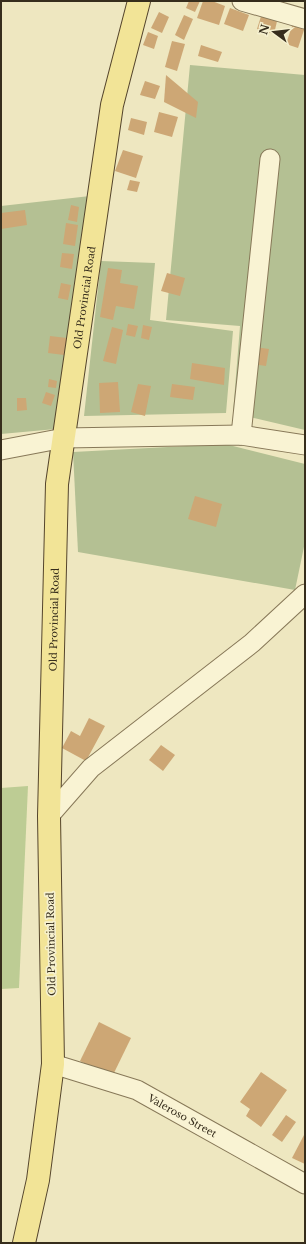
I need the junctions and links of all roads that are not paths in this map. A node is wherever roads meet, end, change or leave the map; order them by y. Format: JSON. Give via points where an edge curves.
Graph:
{"nodes":[{"id":1,"x":139,"y":1,"type":"edge"},
{"id":2,"x":242,"y":1,"type":"edge"},
{"id":3,"x":305,"y":19,"type":"edge"},
{"id":4,"x":270,"y":158,"type":"dead end"},
{"id":5,"x":240,"y":435,"type":"junction"},
{"id":6,"x":64,"y":438,"type":"junction"},
{"id":7,"x":305,"y":445,"type":"edge"},
{"id":8,"x":1,"y":450,"type":"edge"},
{"id":9,"x":305,"y":594,"type":"edge"},
{"id":10,"x":50,"y":816,"type":"junction"},
{"id":11,"x":53,"y":1064,"type":"junction"},
{"id":12,"x":305,"y":1184,"type":"edge"},
{"id":13,"x":24,"y":1243,"type":"edge"}],
"edges":[{"from":1,"to":6,"type":"main road","name":"Old Provincial Road","via":[[112,104]]},
{"from":2,"to":3,"type":"street"},
{"from":4,"to":5,"type":"street"},
{"from":5,"to":6,"type":"street"},
{"from":5,"to":7,"type":"street"},
{"from":6,"to":8,"type":"street"},
{"from":6,"to":10,"type":"main road","name":"Old Provincial Road","via":[[57,484]]},
{"from":9,"to":10,"type":"street","via":[[252,643],[91,768]]},
{"from":10,"to":11,"type":"main road","name":"Old Provincial Road"},
{"from":11,"to":12,"type":"street","name":"Valeroso Street","via":[[137,1090]]},
{"from":11,"to":13,"type":"main road","name":"Old Provincial Road","via":[[38,1180]]}]}
